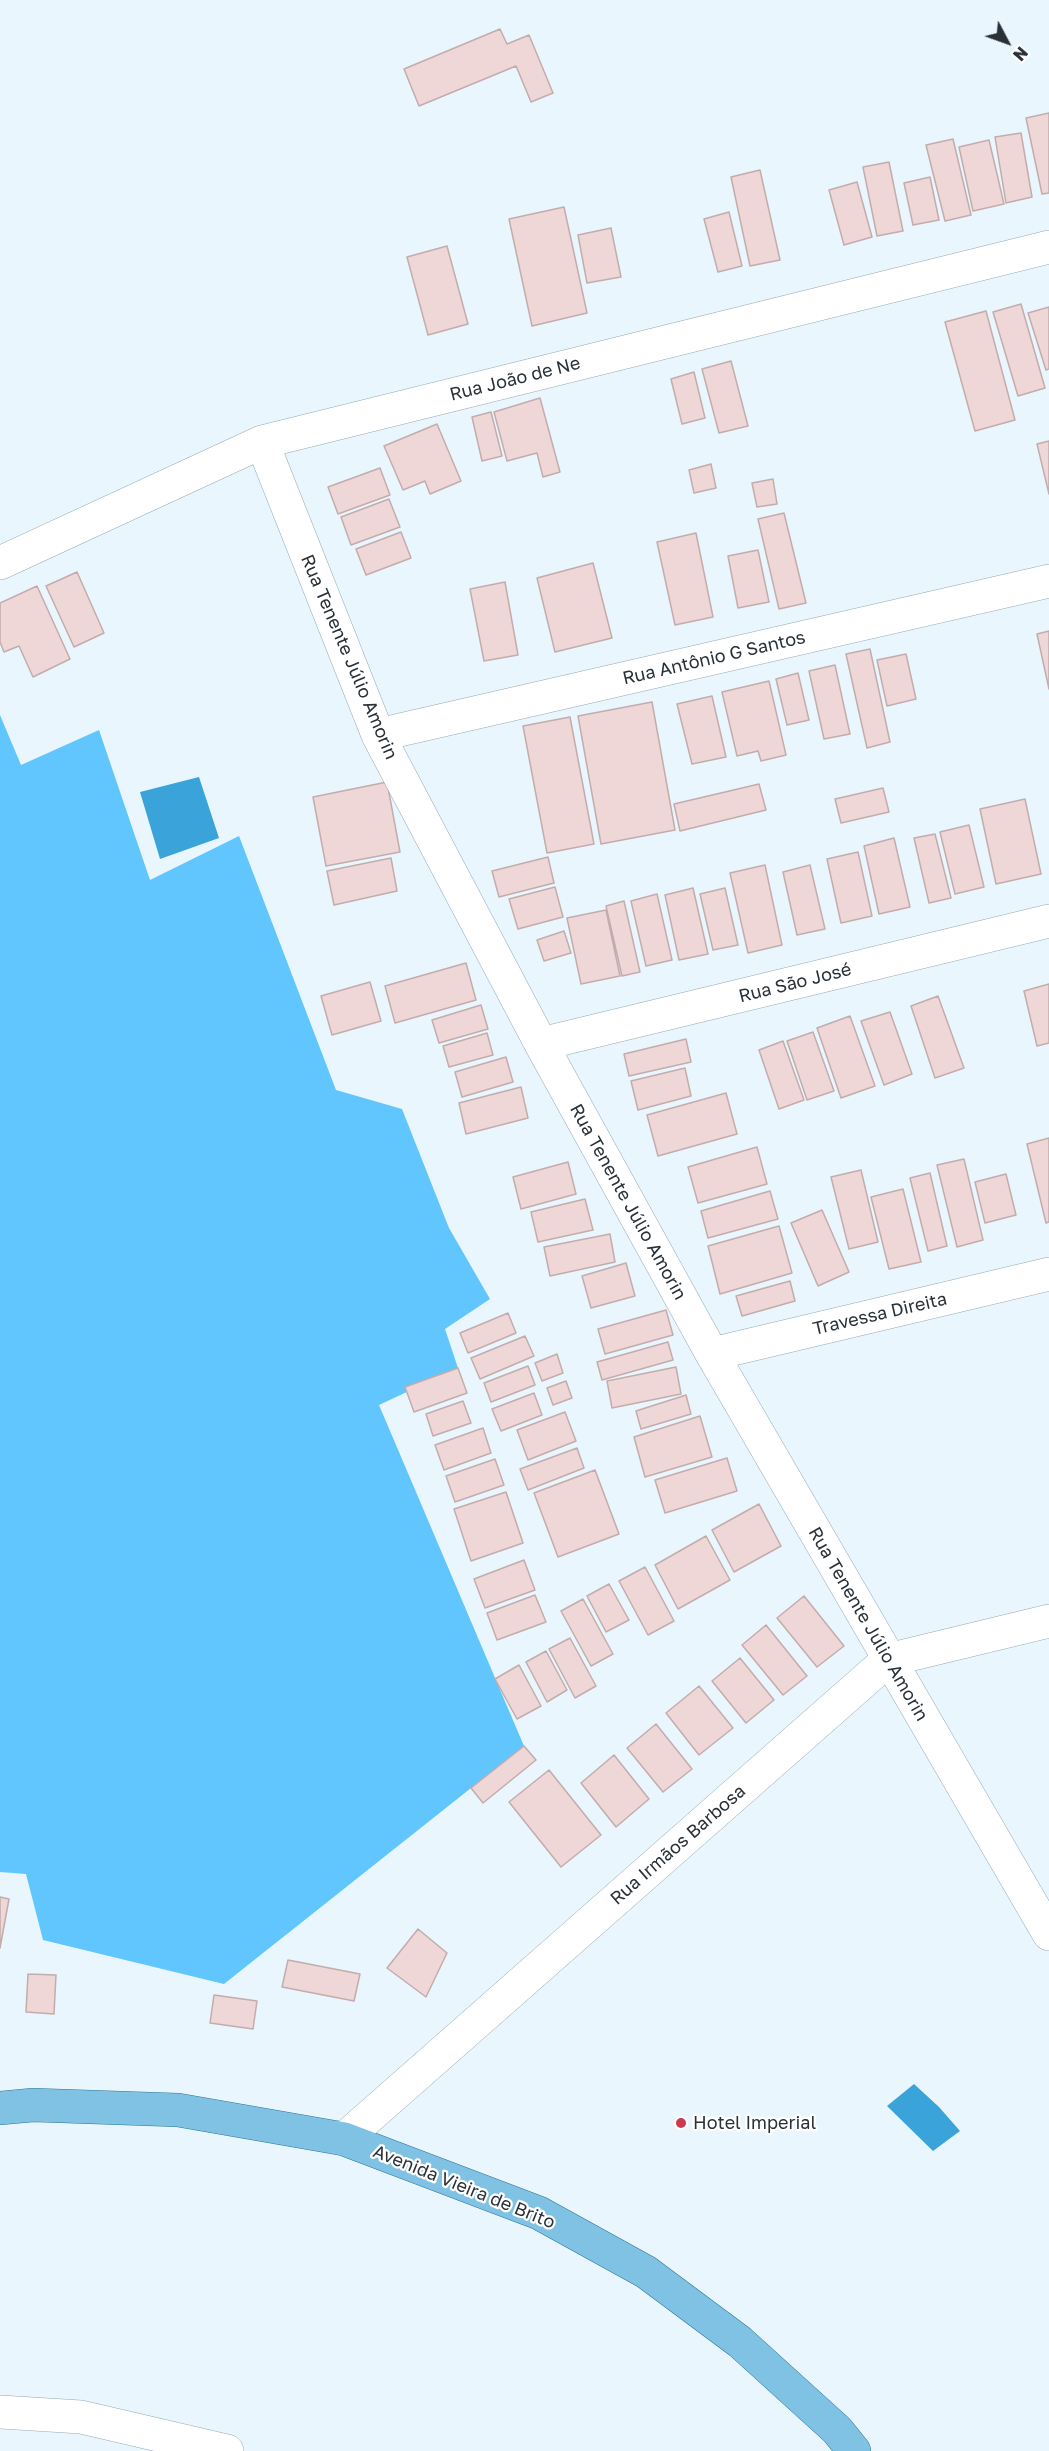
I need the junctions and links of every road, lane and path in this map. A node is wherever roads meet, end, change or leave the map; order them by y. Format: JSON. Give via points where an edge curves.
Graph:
{"nodes":[{"id":1,"x":1049,"y":247,"type":"edge"},
{"id":2,"x":262,"y":442,"type":"junction"},
{"id":3,"x":0,"y":563,"type":"edge"},
{"id":4,"x":1049,"y":581,"type":"edge"},
{"id":5,"x":378,"y":735,"type":"junction"},
{"id":6,"x":1049,"y":921,"type":"edge"},
{"id":7,"x":541,"y":1044,"type":"junction"},
{"id":8,"x":1049,"y":1274,"type":"edge"},
{"id":9,"x":712,"y":1354,"type":"junction"},
{"id":10,"x":1049,"y":1621,"type":"edge"},
{"id":11,"x":888,"y":1660,"type":"junction"},
{"id":12,"x":1049,"y":1934,"type":"edge"},
{"id":13,"x":0,"y":2108,"type":"edge"},
{"id":14,"x":344,"y":2139,"type":"junction"},
{"id":15,"x":0,"y":2412,"type":"edge"},
{"id":16,"x":227,"y":2451,"type":"edge"},
{"id":17,"x":854,"y":2451,"type":"edge"}],
"edges":[{"from":1,"to":2,"type":"street","name":"Rua João de Ne"},
{"from":2,"to":3,"type":"street","name":"Rua João de Ne"},
{"from":2,"to":5,"type":"street","name":"Rua Tenente Júlio Amorin"},
{"from":4,"to":5,"type":"street","name":"Rua Antônio G Santos"},
{"from":5,"to":7,"type":"street","name":"Rua Tenente Júlio Amorin"},
{"from":6,"to":7,"type":"street","name":"Rua São José"},
{"from":7,"to":9,"type":"street","name":"Rua Tenente Júlio Amorin"},
{"from":8,"to":9,"type":"street","name":"Travessa Direita"},
{"from":9,"to":11,"type":"street","name":"Rua Tenente Júlio Amorin"},
{"from":10,"to":11,"type":"street","name":"Rua Irmãos Barbosa"},
{"from":11,"to":12,"type":"street","name":"Rua Tenente Júlio Amorin"},
{"from":11,"to":14,"type":"street","name":"Rua Irmãos Barbosa"},
{"from":13,"to":14,"type":"main road","name":"Avenida Vieira de Brito","via":[[33,2105],[178,2110]]},
{"from":14,"to":17,"type":"main road","name":"Avenida Vieira de Brito","via":[[539,2213],[646,2272],[740,2342],[837,2430]]},
{"from":15,"to":16,"type":"street","via":[[81,2417]]}]}
